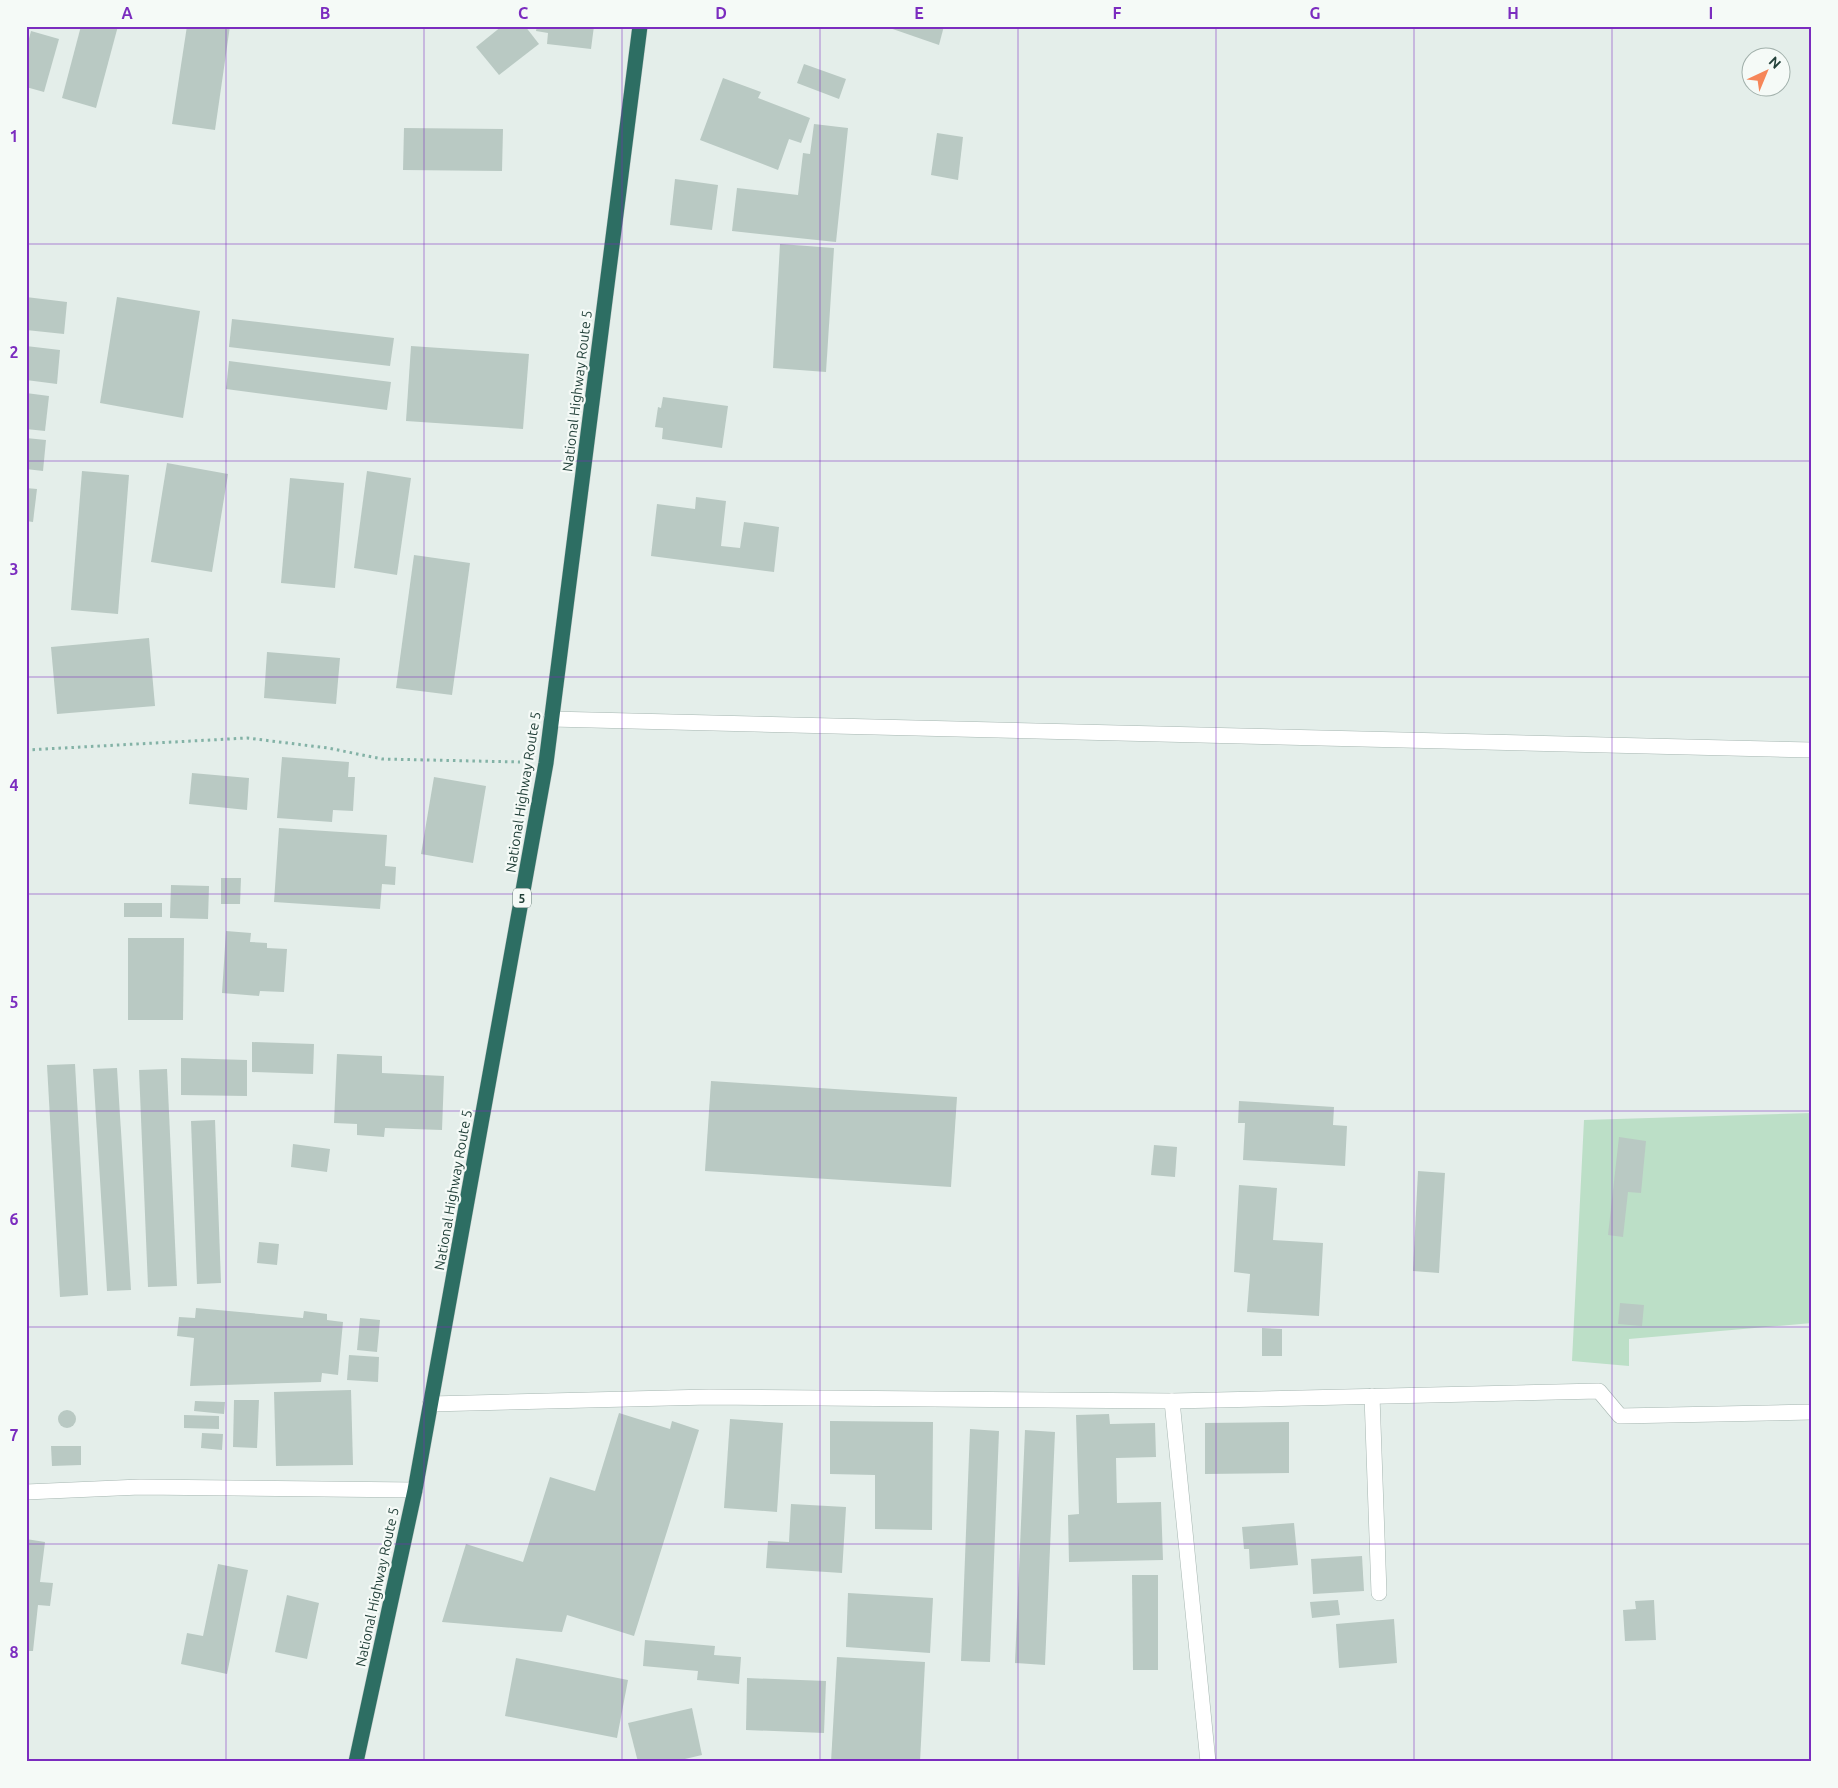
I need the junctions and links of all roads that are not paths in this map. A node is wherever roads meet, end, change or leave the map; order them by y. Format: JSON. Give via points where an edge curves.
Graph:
{"nodes":[{"id":1,"x":640,"y":26,"type":"edge"},
{"id":2,"x":551,"y":719,"type":"junction"},
{"id":3,"x":1812,"y":750,"type":"edge"},
{"id":4,"x":1372,"y":1396,"type":"junction"},
{"id":5,"x":1172,"y":1401,"type":"junction"},
{"id":6,"x":430,"y":1404,"type":"junction"},
{"id":7,"x":1812,"y":1412,"type":"edge"},
{"id":8,"x":414,"y":1490,"type":"junction"},
{"id":9,"x":26,"y":1492,"type":"edge"},
{"id":10,"x":1379,"y":1593,"type":"dead end"},
{"id":11,"x":356,"y":1762,"type":"edge"},
{"id":12,"x":1208,"y":1762,"type":"edge"}],
"edges":[{"from":1,"to":2,"type":"highway","name":"National Highway Route 5","number":"5"},
{"from":2,"to":3,"type":"street"},
{"from":2,"to":6,"type":"highway","name":"National Highway Route 5","number":"5","via":[[546,763]]},
{"from":4,"to":5,"type":"street"},
{"from":4,"to":7,"type":"street","via":[[1599,1391],[1620,1416]]},
{"from":4,"to":10,"type":"street"},
{"from":5,"to":6,"type":"street","via":[[709,1397]]},
{"from":5,"to":12,"type":"street"},
{"from":6,"to":8,"type":"highway","name":"National Highway Route 5","number":"5"},
{"from":8,"to":9,"type":"street","via":[[140,1488]]},
{"from":8,"to":11,"type":"highway","name":"National Highway Route 5","number":"5"}]}
